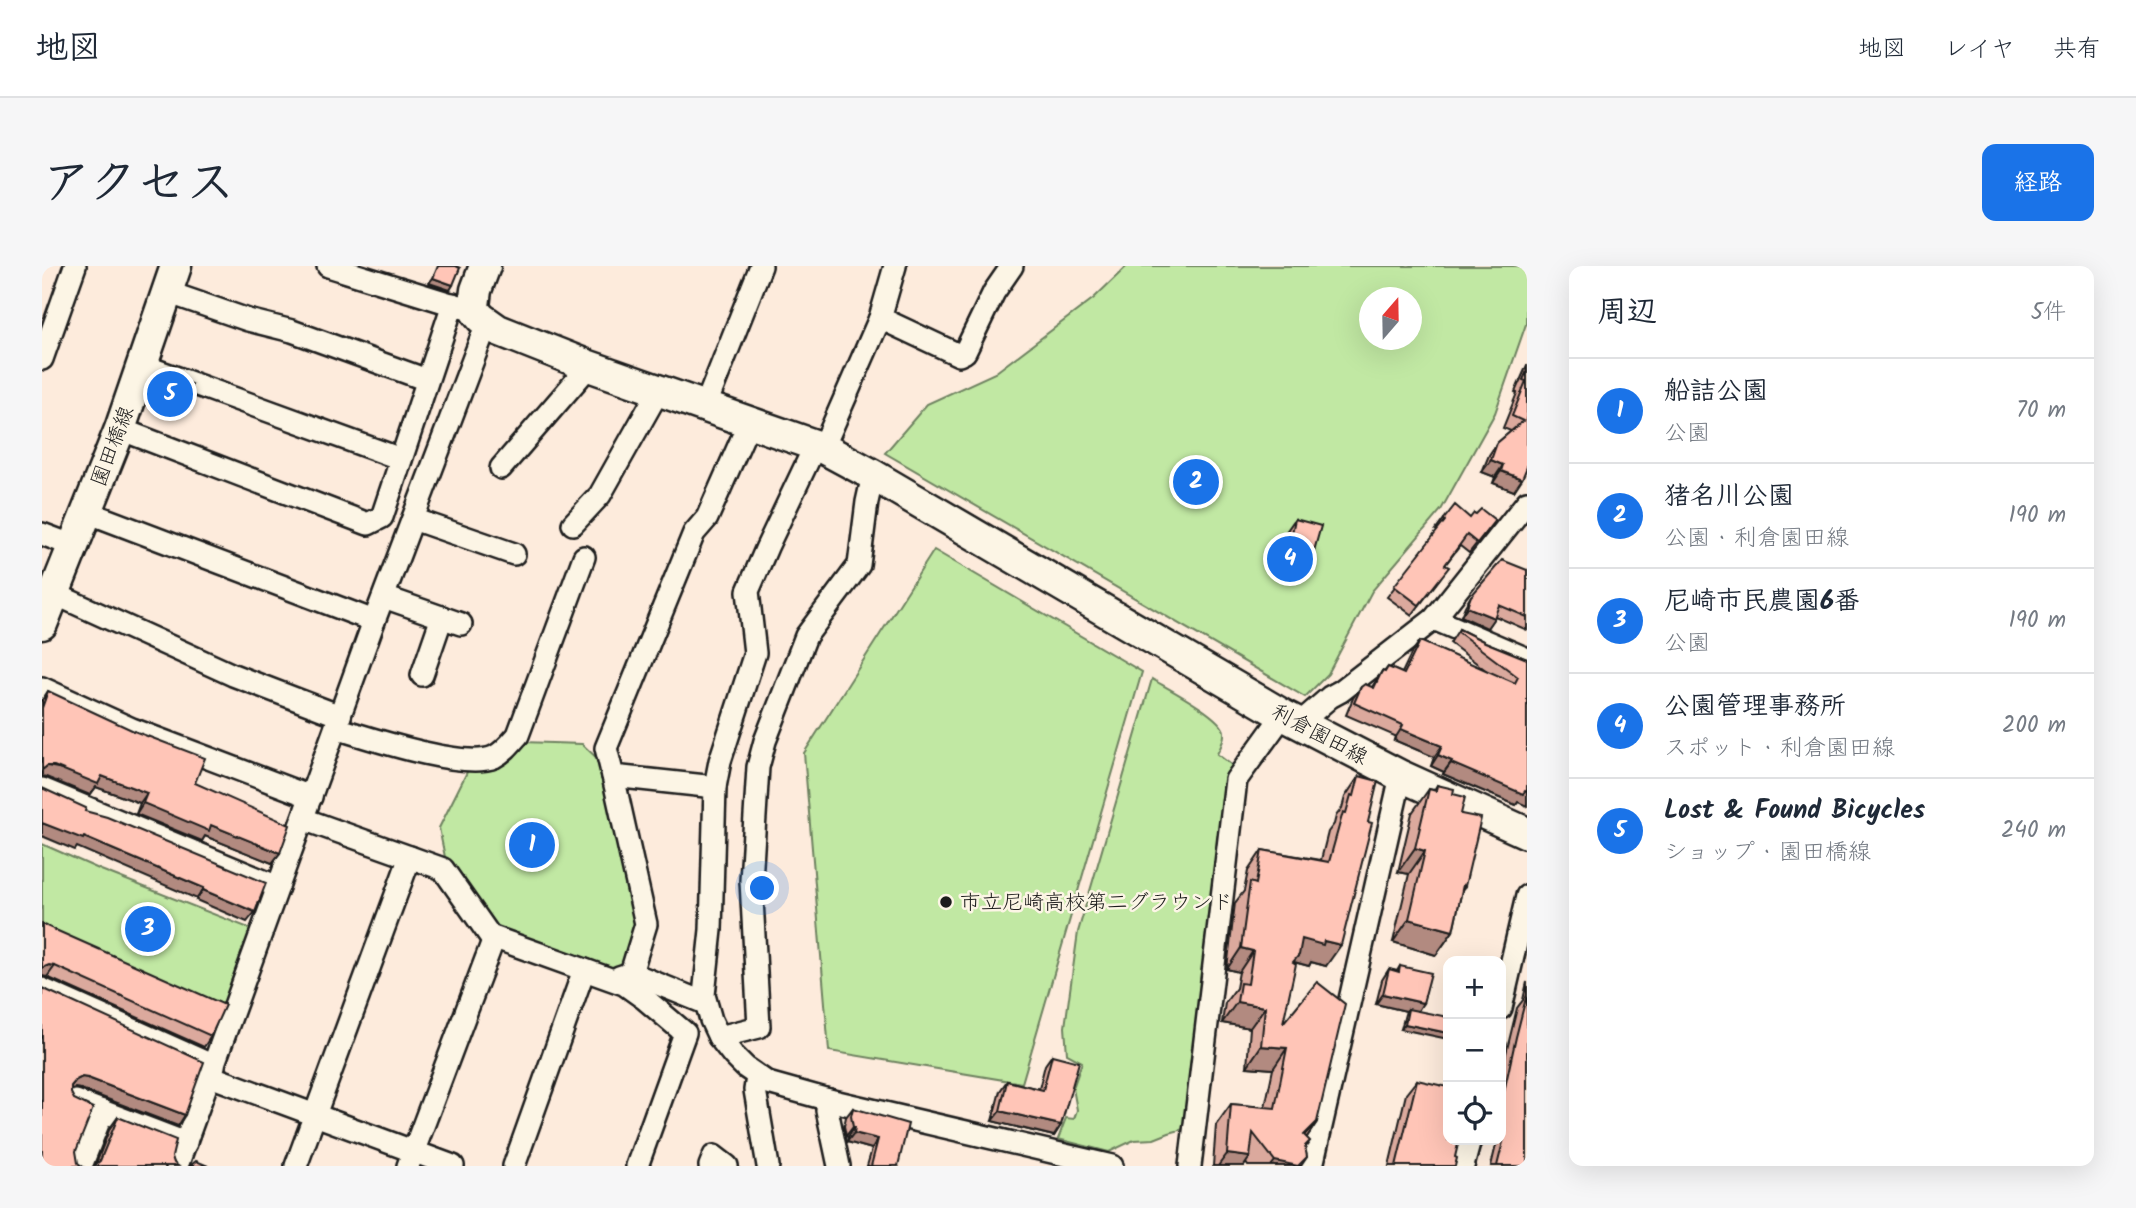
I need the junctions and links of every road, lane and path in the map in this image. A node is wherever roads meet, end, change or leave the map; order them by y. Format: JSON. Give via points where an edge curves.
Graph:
{"nodes":[{"id":1,"x":75,"y":266,"type":"edge"},
{"id":2,"x":328,"y":266,"type":"edge"},
{"id":3,"x":485,"y":266,"type":"edge"},
{"id":4,"x":761,"y":266,"type":"edge"},
{"id":5,"x":895,"y":266,"type":"edge"},
{"id":6,"x":1012,"y":266,"type":"edge"},
{"id":7,"x":171,"y":279,"type":"edge"},
{"id":8,"x":472,"y":313,"type":"junction"},
{"id":9,"x":880,"y":318,"type":"junction"},
{"id":10,"x":42,"y":359,"type":"edge"},
{"id":11,"x":142,"y":365,"type":"junction"},
{"id":12,"x":589,"y":366,"type":"junction"},
{"id":13,"x":427,"y":380,"type":"junction"},
{"id":14,"x":659,"y":390,"type":"junction"},
{"id":15,"x":705,"y":407,"type":"junction"},
{"id":16,"x":749,"y":422,"type":"junction"},
{"id":17,"x":120,"y":429,"type":"junction"},
{"id":18,"x":819,"y":447,"type":"junction"},
{"id":19,"x":401,"y":459,"type":"junction"},
{"id":20,"x":501,"y":468,"type":"dead end"},
{"id":21,"x":873,"y":475,"type":"junction"},
{"id":22,"x":1527,"y":502,"type":"edge"},
{"id":23,"x":87,"y":512,"type":"junction"},
{"id":24,"x":413,"y":519,"type":"junction"},
{"id":25,"x":573,"y":524,"type":"dead end"},
{"id":26,"x":42,"y":534,"type":"edge"},
{"id":27,"x":74,"y":546,"type":"junction"},
{"id":28,"x":514,"y":554,"type":"dead end"},
{"id":29,"x":584,"y":557,"type":"dead end"},
{"id":30,"x":55,"y":594,"type":"junction"},
{"id":31,"x":384,"y":597,"type":"junction"},
{"id":32,"x":1434,"y":619,"type":"junction"},
{"id":33,"x":374,"y":621,"type":"junction"},
{"id":34,"x":42,"y":624,"type":"edge"},
{"id":35,"x":1527,"y":659,"type":"edge"},
{"id":36,"x":422,"y":674,"type":"dead end"},
{"id":37,"x":42,"y":688,"type":"edge"},
{"id":38,"x":1291,"y":719,"type":"junction"},
{"id":39,"x":338,"y":722,"type":"junction"},
{"id":40,"x":613,"y":776,"type":"junction"},
{"id":41,"x":1401,"y":776,"type":"junction"},
{"id":42,"x":715,"y":787,"type":"junction"},
{"id":43,"x":42,"y":789,"type":"edge"},
{"id":44,"x":311,"y":797,"type":"junction"},
{"id":45,"x":303,"y":819,"type":"junction"},
{"id":46,"x":1527,"y":832,"type":"edge"},
{"id":47,"x":410,"y":857,"type":"junction"},
{"id":48,"x":278,"y":887,"type":"junction"},
{"id":49,"x":1527,"y":896,"type":"edge"},
{"id":50,"x":494,"y":938,"type":"junction"},
{"id":51,"x":584,"y":970,"type":"junction"},
{"id":52,"x":631,"y":973,"type":"junction"},
{"id":53,"x":610,"y":979,"type":"junction"},
{"id":54,"x":1506,"y":986,"type":"edge"},
{"id":55,"x":42,"y":989,"type":"edge"},
{"id":56,"x":705,"y":1003,"type":"junction"},
{"id":57,"x":719,"y":1037,"type":"junction"},
{"id":58,"x":212,"y":1071,"type":"junction"},
{"id":59,"x":757,"y":1077,"type":"junction"},
{"id":60,"x":829,"y":1100,"type":"junction"},
{"id":61,"x":76,"y":1101,"type":"edge"},
{"id":62,"x":103,"y":1111,"type":"junction"},
{"id":63,"x":314,"y":1116,"type":"junction"},
{"id":64,"x":186,"y":1143,"type":"junction"},
{"id":65,"x":1468,"y":1145,"type":"edge"},
{"id":66,"x":411,"y":1159,"type":"edge"},
{"id":67,"x":1066,"y":1161,"type":"edge"},
{"id":68,"x":81,"y":1166,"type":"edge"},
{"id":69,"x":177,"y":1166,"type":"edge"},
{"id":70,"x":296,"y":1166,"type":"edge"},
{"id":71,"x":453,"y":1166,"type":"edge"},
{"id":72,"x":514,"y":1166,"type":"edge"},
{"id":73,"x":637,"y":1166,"type":"edge"},
{"id":74,"x":710,"y":1166,"type":"edge"},
{"id":75,"x":727,"y":1166,"type":"edge"},
{"id":76,"x":768,"y":1166,"type":"edge"},
{"id":77,"x":839,"y":1166,"type":"edge"},
{"id":78,"x":1112,"y":1166,"type":"edge"},
{"id":79,"x":1190,"y":1166,"type":"edge"},
{"id":80,"x":1312,"y":1166,"type":"edge"},
{"id":81,"x":1463,"y":1166,"type":"edge"}],
"edges":[{"from":1,"to":10,"type":"street"},
{"from":2,"to":8,"type":"street"},
{"from":3,"to":8,"type":"street"},
{"from":4,"to":15,"type":"street"},
{"from":5,"to":9,"type":"street"},
{"from":6,"to":9,"type":"street","via":[[965,352],[959,355]]},
{"from":7,"to":11,"type":"street","name":"園田橋線"},
{"from":7,"to":13,"type":"street","via":[[248,320],[292,331]]},
{"from":8,"to":12,"type":"street","name":"利倉園田線","via":[[509,336]]},
{"from":8,"to":13,"type":"street"},
{"from":8,"to":24,"type":"street"},
{"from":9,"to":18,"type":"street"},
{"from":11,"to":17,"type":"street","name":"園田橋線"},
{"from":11,"to":19,"type":"street"},
{"from":12,"to":14,"type":"street","name":"利倉園田線"},
{"from":12,"to":20,"type":"street"},
{"from":13,"to":19,"type":"street"},
{"from":14,"to":15,"type":"street","name":"利倉園田線"},
{"from":14,"to":25,"type":"street","via":[[600,495]]},
{"from":15,"to":16,"type":"street","name":"利倉園田線"},
{"from":16,"to":18,"type":"street","name":"利倉園田線"},
{"from":16,"to":40,"type":"street","via":[[707,518],[694,533],[606,748]]},
{"from":17,"to":19,"type":"street","via":[[368,524],[382,517]]},
{"from":17,"to":23,"type":"street","name":"園田橋線"},
{"from":18,"to":21,"type":"street","name":"利倉園田線"},
{"from":18,"to":42,"type":"street","via":[[748,591],[755,653]]},
{"from":21,"to":38,"type":"street","name":"利倉園田線"},
{"from":21,"to":57,"type":"street","via":[[859,565],[806,636],[758,768],[751,881],[759,1027]]},
{"from":22,"to":32,"type":"street"},
{"from":23,"to":27,"type":"street","name":"園田橋線"},
{"from":23,"to":33,"type":"street"},
{"from":24,"to":28,"type":"street"},
{"from":24,"to":31,"type":"street"},
{"from":26,"to":27,"type":"street"},
{"from":27,"to":30,"type":"street","name":"園田橋線"},
{"from":29,"to":39,"type":"street","via":[[518,735],[507,748],[495,756],[470,761],[414,750]]},
{"from":30,"to":34,"type":"street","name":"園田橋線"},
{"from":30,"to":39,"type":"street"},
{"from":31,"to":33,"type":"street"},
{"from":31,"to":36,"type":"street","via":[[451,621]]},
{"from":32,"to":35,"type":"street"},
{"from":32,"to":38,"type":"street","via":[[1341,691]]},
{"from":33,"to":39,"type":"street"},
{"from":37,"to":44,"type":"street","via":[[132,729]]},
{"from":38,"to":41,"type":"street","name":"利倉園田線"},
{"from":38,"to":79,"type":"street","via":[[1236,780]]},
{"from":39,"to":44,"type":"street"},
{"from":40,"to":42,"type":"street"},
{"from":40,"to":52,"type":"street","via":[[646,924]]},
{"from":41,"to":46,"type":"street","name":"利倉園田線"},
{"from":41,"to":80,"type":"street"},
{"from":42,"to":56,"type":"street"},
{"from":43,"to":48,"type":"street"},
{"from":44,"to":45,"type":"street"},
{"from":45,"to":47,"type":"street"},
{"from":45,"to":48,"type":"street"},
{"from":47,"to":50,"type":"street","via":[[443,869]]},
{"from":47,"to":63,"type":"street"},
{"from":48,"to":58,"type":"street"},
{"from":49,"to":54,"type":"street"},
{"from":50,"to":51,"type":"street"},
{"from":50,"to":66,"type":"street"},
{"from":51,"to":53,"type":"street"},
{"from":51,"to":72,"type":"street"},
{"from":52,"to":53,"type":"street"},
{"from":52,"to":56,"type":"street"},
{"from":53,"to":73,"type":"street","via":[[645,999],[685,1033]]},
{"from":55,"to":58,"type":"street"},
{"from":56,"to":57,"type":"street"},
{"from":57,"to":59,"type":"street"},
{"from":58,"to":63,"type":"street"},
{"from":58,"to":64,"type":"street"},
{"from":59,"to":60,"type":"street"},
{"from":59,"to":76,"type":"street","via":[[755,1090]]},
{"from":60,"to":67,"type":"street"},
{"from":60,"to":77,"type":"street"},
{"from":61,"to":62,"type":"street"},
{"from":62,"to":64,"type":"street"},
{"from":62,"to":68,"type":"street"},
{"from":63,"to":66,"type":"street"},
{"from":63,"to":70,"type":"street"},
{"from":64,"to":69,"type":"street"},
{"from":65,"to":81,"type":"street"},
{"from":66,"to":71,"type":"street"},
{"from":67,"to":78,"type":"street"},
{"from":74,"to":75,"type":"street","via":[[714,1156]]}]}
